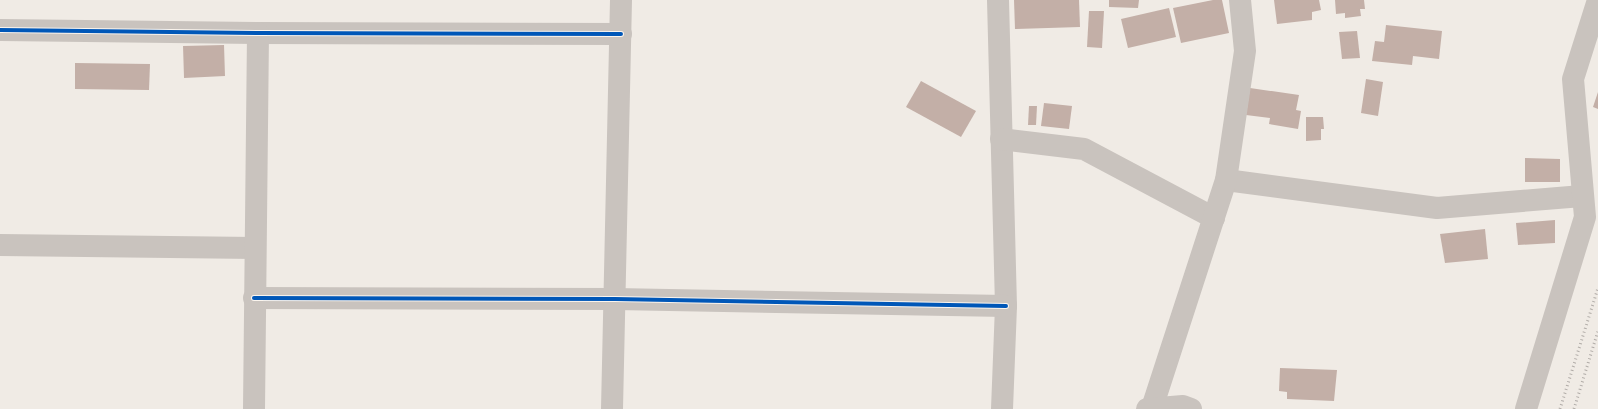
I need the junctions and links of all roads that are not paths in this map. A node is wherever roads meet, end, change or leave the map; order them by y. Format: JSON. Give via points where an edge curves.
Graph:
{"nodes":[{"id":1,"x":621,"y":0,"type":"edge"},
{"id":2,"x":998,"y":0,"type":"edge"},
{"id":3,"x":1240,"y":0,"type":"edge"},
{"id":4,"x":1598,"y":0,"type":"edge"},
{"id":5,"x":0,"y":30,"type":"edge"},
{"id":6,"x":258,"y":33,"type":"junction"},
{"id":7,"x":621,"y":34,"type":"junction"},
{"id":8,"x":1001,"y":139,"type":"junction"},
{"id":9,"x":1226,"y":180,"type":"junction"},
{"id":10,"x":1582,"y":196,"type":"junction"},
{"id":11,"x":1214,"y":218,"type":"junction"},
{"id":12,"x":0,"y":246,"type":"edge"},
{"id":13,"x":255,"y":248,"type":"junction"},
{"id":14,"x":254,"y":298,"type":"junction"},
{"id":15,"x":615,"y":299,"type":"junction"},
{"id":16,"x":1006,"y":306,"type":"junction"},
{"id":17,"x":254,"y":409,"type":"edge"},
{"id":18,"x":612,"y":409,"type":"edge"},
{"id":19,"x":1002,"y":409,"type":"edge"},
{"id":20,"x":1149,"y":409,"type":"edge"},
{"id":21,"x":1191,"y":409,"type":"edge"},
{"id":22,"x":1526,"y":409,"type":"edge"}],
"edges":[{"from":1,"to":7,"type":"street"},
{"from":2,"to":8,"type":"street"},
{"from":3,"to":9,"type":"street","via":[[1245,52]]},
{"from":4,"to":10,"type":"street","via":[[1573,80]]},
{"from":5,"to":6,"type":"street"},
{"from":6,"to":7,"type":"street"},
{"from":6,"to":13,"type":"street"},
{"from":7,"to":15,"type":"street"},
{"from":8,"to":11,"type":"street","via":[[1084,149]]},
{"from":8,"to":16,"type":"street"},
{"from":9,"to":10,"type":"street","via":[[1436,208]]},
{"from":9,"to":11,"type":"street"},
{"from":10,"to":22,"type":"street","via":[[1585,217]]},
{"from":11,"to":20,"type":"street"},
{"from":12,"to":13,"type":"street"},
{"from":13,"to":14,"type":"street"},
{"from":14,"to":15,"type":"street"},
{"from":14,"to":17,"type":"street"},
{"from":15,"to":16,"type":"street"},
{"from":15,"to":18,"type":"street"},
{"from":16,"to":19,"type":"street"},
{"from":20,"to":21,"type":"street","via":[[1183,406]]}]}
